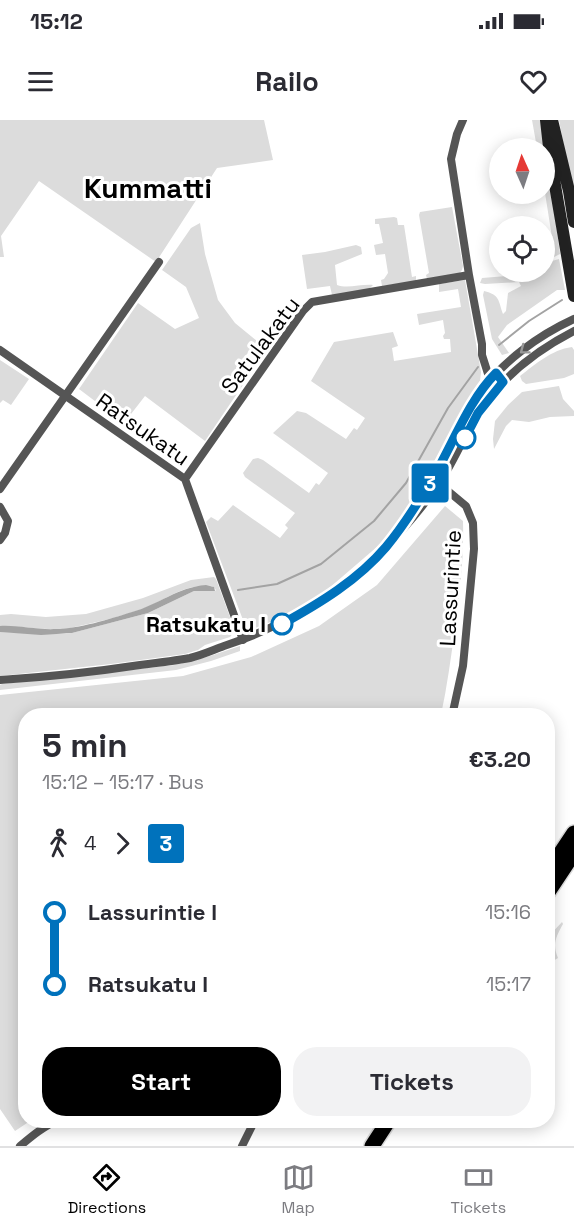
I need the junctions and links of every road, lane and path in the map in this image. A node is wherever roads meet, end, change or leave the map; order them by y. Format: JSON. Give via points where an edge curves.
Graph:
{"nodes":[{"id":1,"x":463,"y":120,"type":"edge"},
{"id":2,"x":546,"y":120,"type":"edge"},
{"id":3,"x":552,"y":120,"type":"edge"},
{"id":4,"x":574,"y":222,"type":"edge"},
{"id":5,"x":159,"y":262,"type":"dead end"},
{"id":6,"x":469,"y":275,"type":"junction"},
{"id":7,"x":574,"y":296,"type":"edge"},
{"id":8,"x":574,"y":319,"type":"edge"},
{"id":9,"x":574,"y":331,"type":"edge"},
{"id":10,"x":0,"y":350,"type":"edge"},
{"id":11,"x":493,"y":377,"type":"junction"},
{"id":12,"x":501,"y":384,"type":"junction"},
{"id":13,"x":66,"y":397,"type":"junction"},
{"id":14,"x":185,"y":479,"type":"junction"},
{"id":15,"x":436,"y":481,"type":"junction"},
{"id":16,"x":0,"y":489,"type":"edge"},
{"id":17,"x":0,"y":507,"type":"edge"},
{"id":18,"x":0,"y":540,"type":"edge"},
{"id":19,"x":243,"y":640,"type":"junction"},
{"id":20,"x":0,"y":680,"type":"edge"},
{"id":21,"x":454,"y":708,"type":"edge"},
{"id":22,"x":574,"y":833,"type":"edge"},
{"id":23,"x":574,"y":853,"type":"edge"},
{"id":24,"x":555,"y":862,"type":"edge"},
{"id":25,"x":555,"y":882,"type":"edge"},
{"id":26,"x":44,"y":1128,"type":"edge"},
{"id":27,"x":251,"y":1128,"type":"edge"},
{"id":28,"x":384,"y":1128,"type":"edge"},
{"id":29,"x":20,"y":1146,"type":"edge"},
{"id":30,"x":242,"y":1146,"type":"edge"},
{"id":31,"x":372,"y":1146,"type":"edge"}],
"edges":[{"from":1,"to":6,"type":"street","via":[[451,159]]},
{"from":2,"to":7,"type":"main road"},
{"from":3,"to":4,"type":"main road"},
{"from":5,"to":13,"type":"street"},
{"from":6,"to":11,"type":"street","via":[[482,355]]},
{"from":6,"to":14,"type":"street","name":"Satulakatu","via":[[312,302]]},
{"from":8,"to":11,"type":"street","one_way":true,"via":[[538,339]]},
{"from":9,"to":12,"type":"street","via":[[541,349]]},
{"from":10,"to":13,"type":"street","name":"Ratsukatu"},
{"from":11,"to":12,"type":"street"},
{"from":11,"to":15,"type":"street","via":[[469,411]]},
{"from":12,"to":15,"type":"street"},
{"from":13,"to":14,"type":"street","name":"Ratsukatu"},
{"from":13,"to":16,"type":"street"},
{"from":14,"to":19,"type":"street","name":"Ratsukatu"},
{"from":15,"to":19,"type":"street","via":[[414,516],[347,583],[283,623]]},
{"from":15,"to":21,"type":"street","name":"Lassurintie","via":[[466,506],[473,523],[463,666]]},
{"from":17,"to":18,"type":"street","via":[[8,521]]},
{"from":19,"to":20,"type":"street","via":[[190,658]]},
{"from":22,"to":24,"type":"highway"},
{"from":23,"to":25,"type":"highway"},
{"from":26,"to":29,"type":"street"},
{"from":27,"to":30,"type":"street"},
{"from":28,"to":31,"type":"highway"}]}
